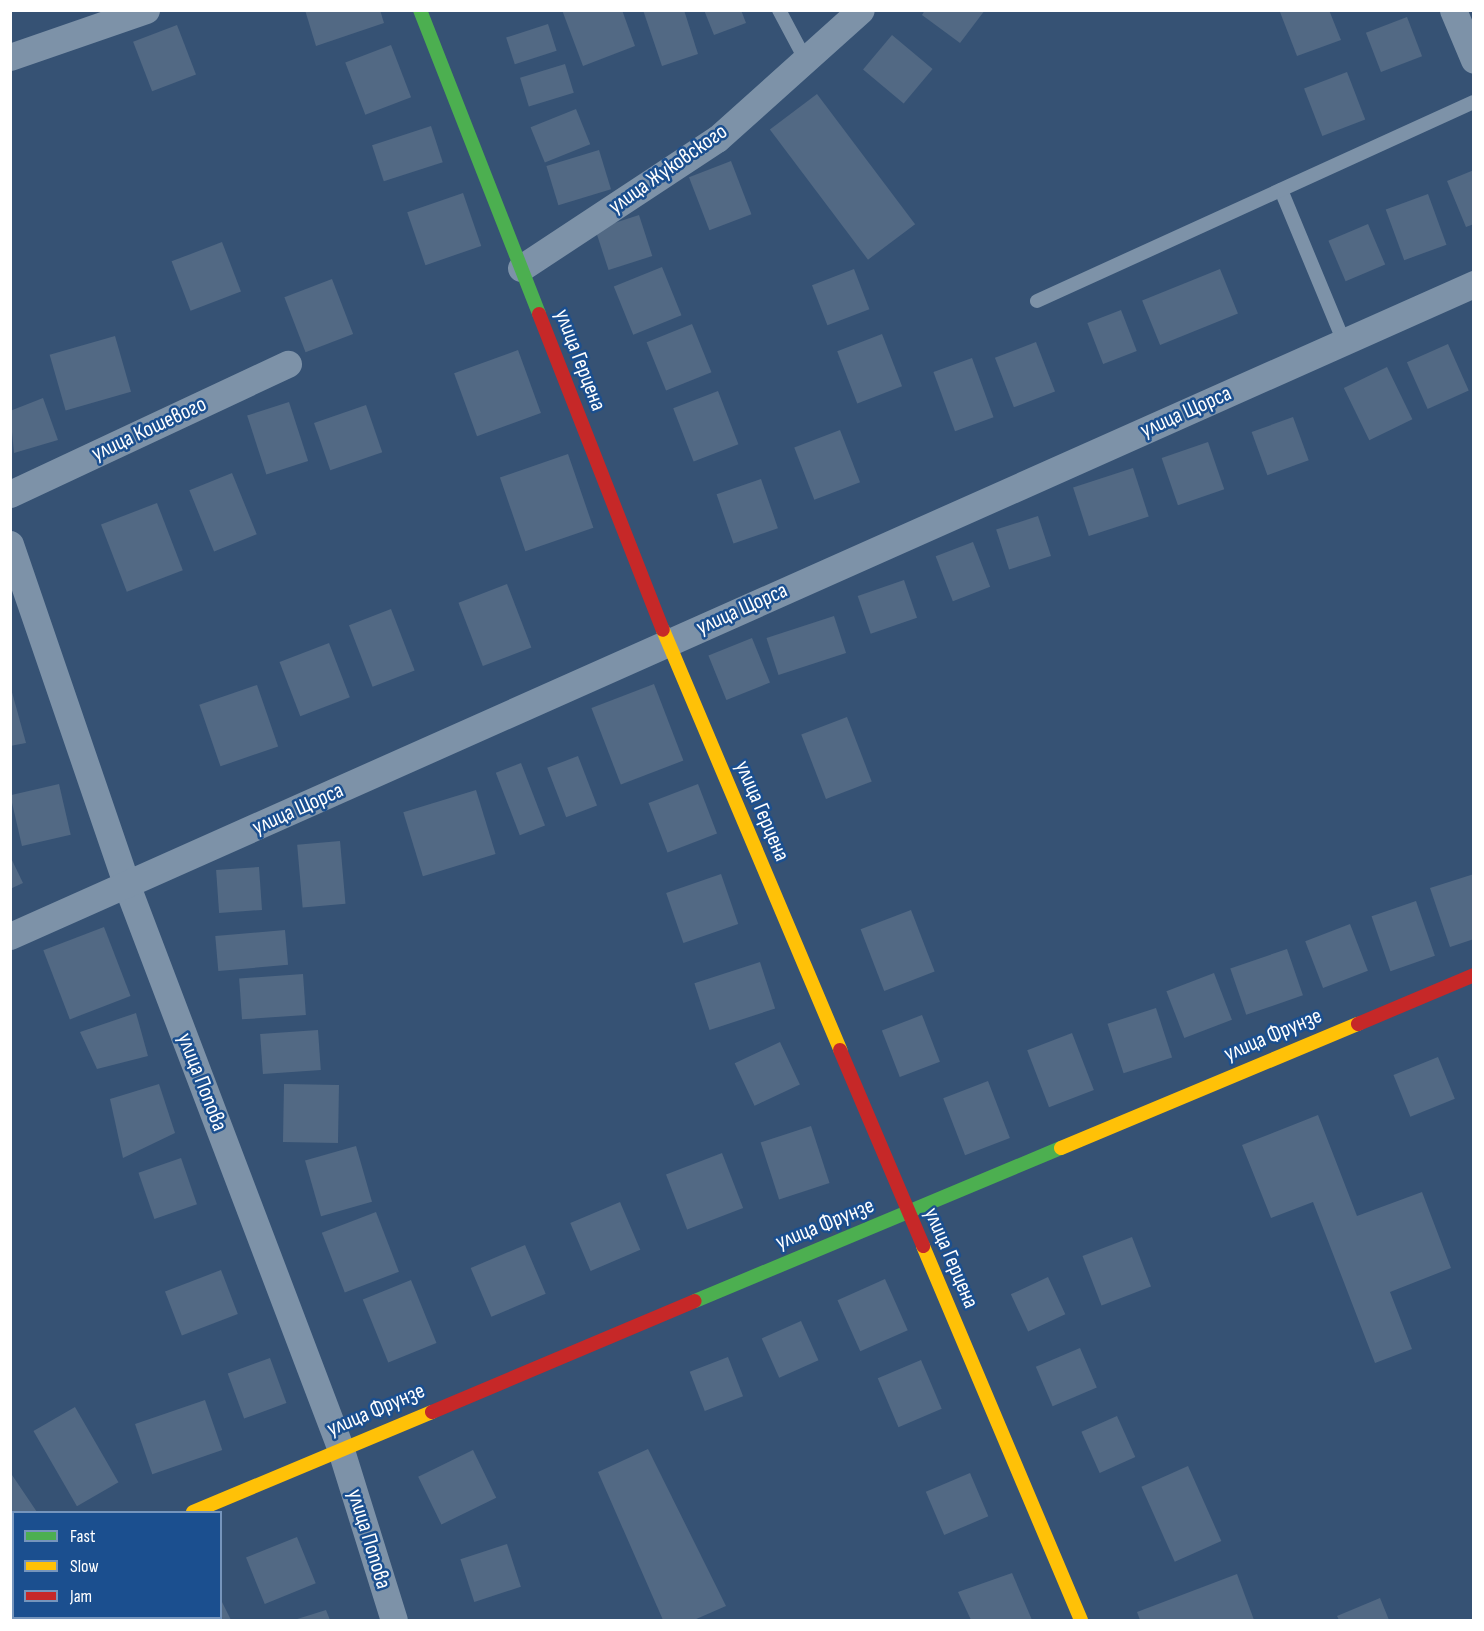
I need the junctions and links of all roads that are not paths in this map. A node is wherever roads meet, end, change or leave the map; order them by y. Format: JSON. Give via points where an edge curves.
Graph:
{"nodes":[{"id":1,"x":146,"y":10,"type":"edge"},
{"id":2,"x":420,"y":10,"type":"edge"},
{"id":3,"x":779,"y":10,"type":"edge"},
{"id":4,"x":861,"y":10,"type":"edge"},
{"id":5,"x":1453,"y":10,"type":"edge"},
{"id":6,"x":10,"y":57,"type":"edge"},
{"id":7,"x":805,"y":59,"type":"junction"},
{"id":8,"x":1473,"y":60,"type":"edge"},
{"id":9,"x":1473,"y":102,"type":"edge"},
{"id":10,"x":1281,"y":190,"type":"junction"},
{"id":11,"x":521,"y":268,"type":"junction"},
{"id":12,"x":1473,"y":284,"type":"edge"},
{"id":13,"x":1037,"y":301,"type":"dead end"},
{"id":14,"x":1344,"y":342,"type":"junction"},
{"id":15,"x":288,"y":364,"type":"dead end"},
{"id":16,"x":10,"y":494,"type":"edge"},
{"id":17,"x":10,"y":544,"type":"edge"},
{"id":18,"x":668,"y":642,"type":"junction"},
{"id":19,"x":127,"y":886,"type":"junction"},
{"id":20,"x":10,"y":936,"type":"edge"},
{"id":21,"x":1473,"y":975,"type":"edge"},
{"id":22,"x":909,"y":1212,"type":"junction"},
{"id":23,"x":340,"y":1447,"type":"junction"},
{"id":24,"x":195,"y":1511,"type":"edge"},
{"id":25,"x":394,"y":1620,"type":"edge"},
{"id":26,"x":1081,"y":1620,"type":"edge"}],
"edges":[{"from":1,"to":6,"type":"street"},
{"from":2,"to":11,"type":"street","name":"улица Герцена"},
{"from":3,"to":7,"type":"lane"},
{"from":4,"to":7,"type":"street","name":"улица Жуковского"},
{"from":5,"to":8,"type":"street"},
{"from":7,"to":11,"type":"street","name":"улица Жуковского","via":[[717,139]]},
{"from":9,"to":10,"type":"lane"},
{"from":10,"to":13,"type":"lane"},
{"from":10,"to":14,"type":"lane"},
{"from":11,"to":18,"type":"street","name":"улица Герцена"},
{"from":12,"to":14,"type":"street","name":"улица Щорса"},
{"from":14,"to":18,"type":"street","name":"улица Щорса"},
{"from":15,"to":16,"type":"street","name":"улица Кошевого"},
{"from":17,"to":19,"type":"street","name":"улица Попова"},
{"from":18,"to":19,"type":"street","name":"улица Щорса"},
{"from":18,"to":22,"type":"street","name":"улица Герцена"},
{"from":19,"to":20,"type":"street","name":"улица Щорса"},
{"from":19,"to":23,"type":"street","name":"улица Попова"},
{"from":21,"to":22,"type":"street","name":"улица Фрунзе"},
{"from":22,"to":23,"type":"street","name":"улица Фрунзе"},
{"from":22,"to":26,"type":"street","name":"улица Герцена"},
{"from":23,"to":24,"type":"street","name":"улица Фрунзе"},
{"from":23,"to":25,"type":"street","name":"улица Попова"}]}
